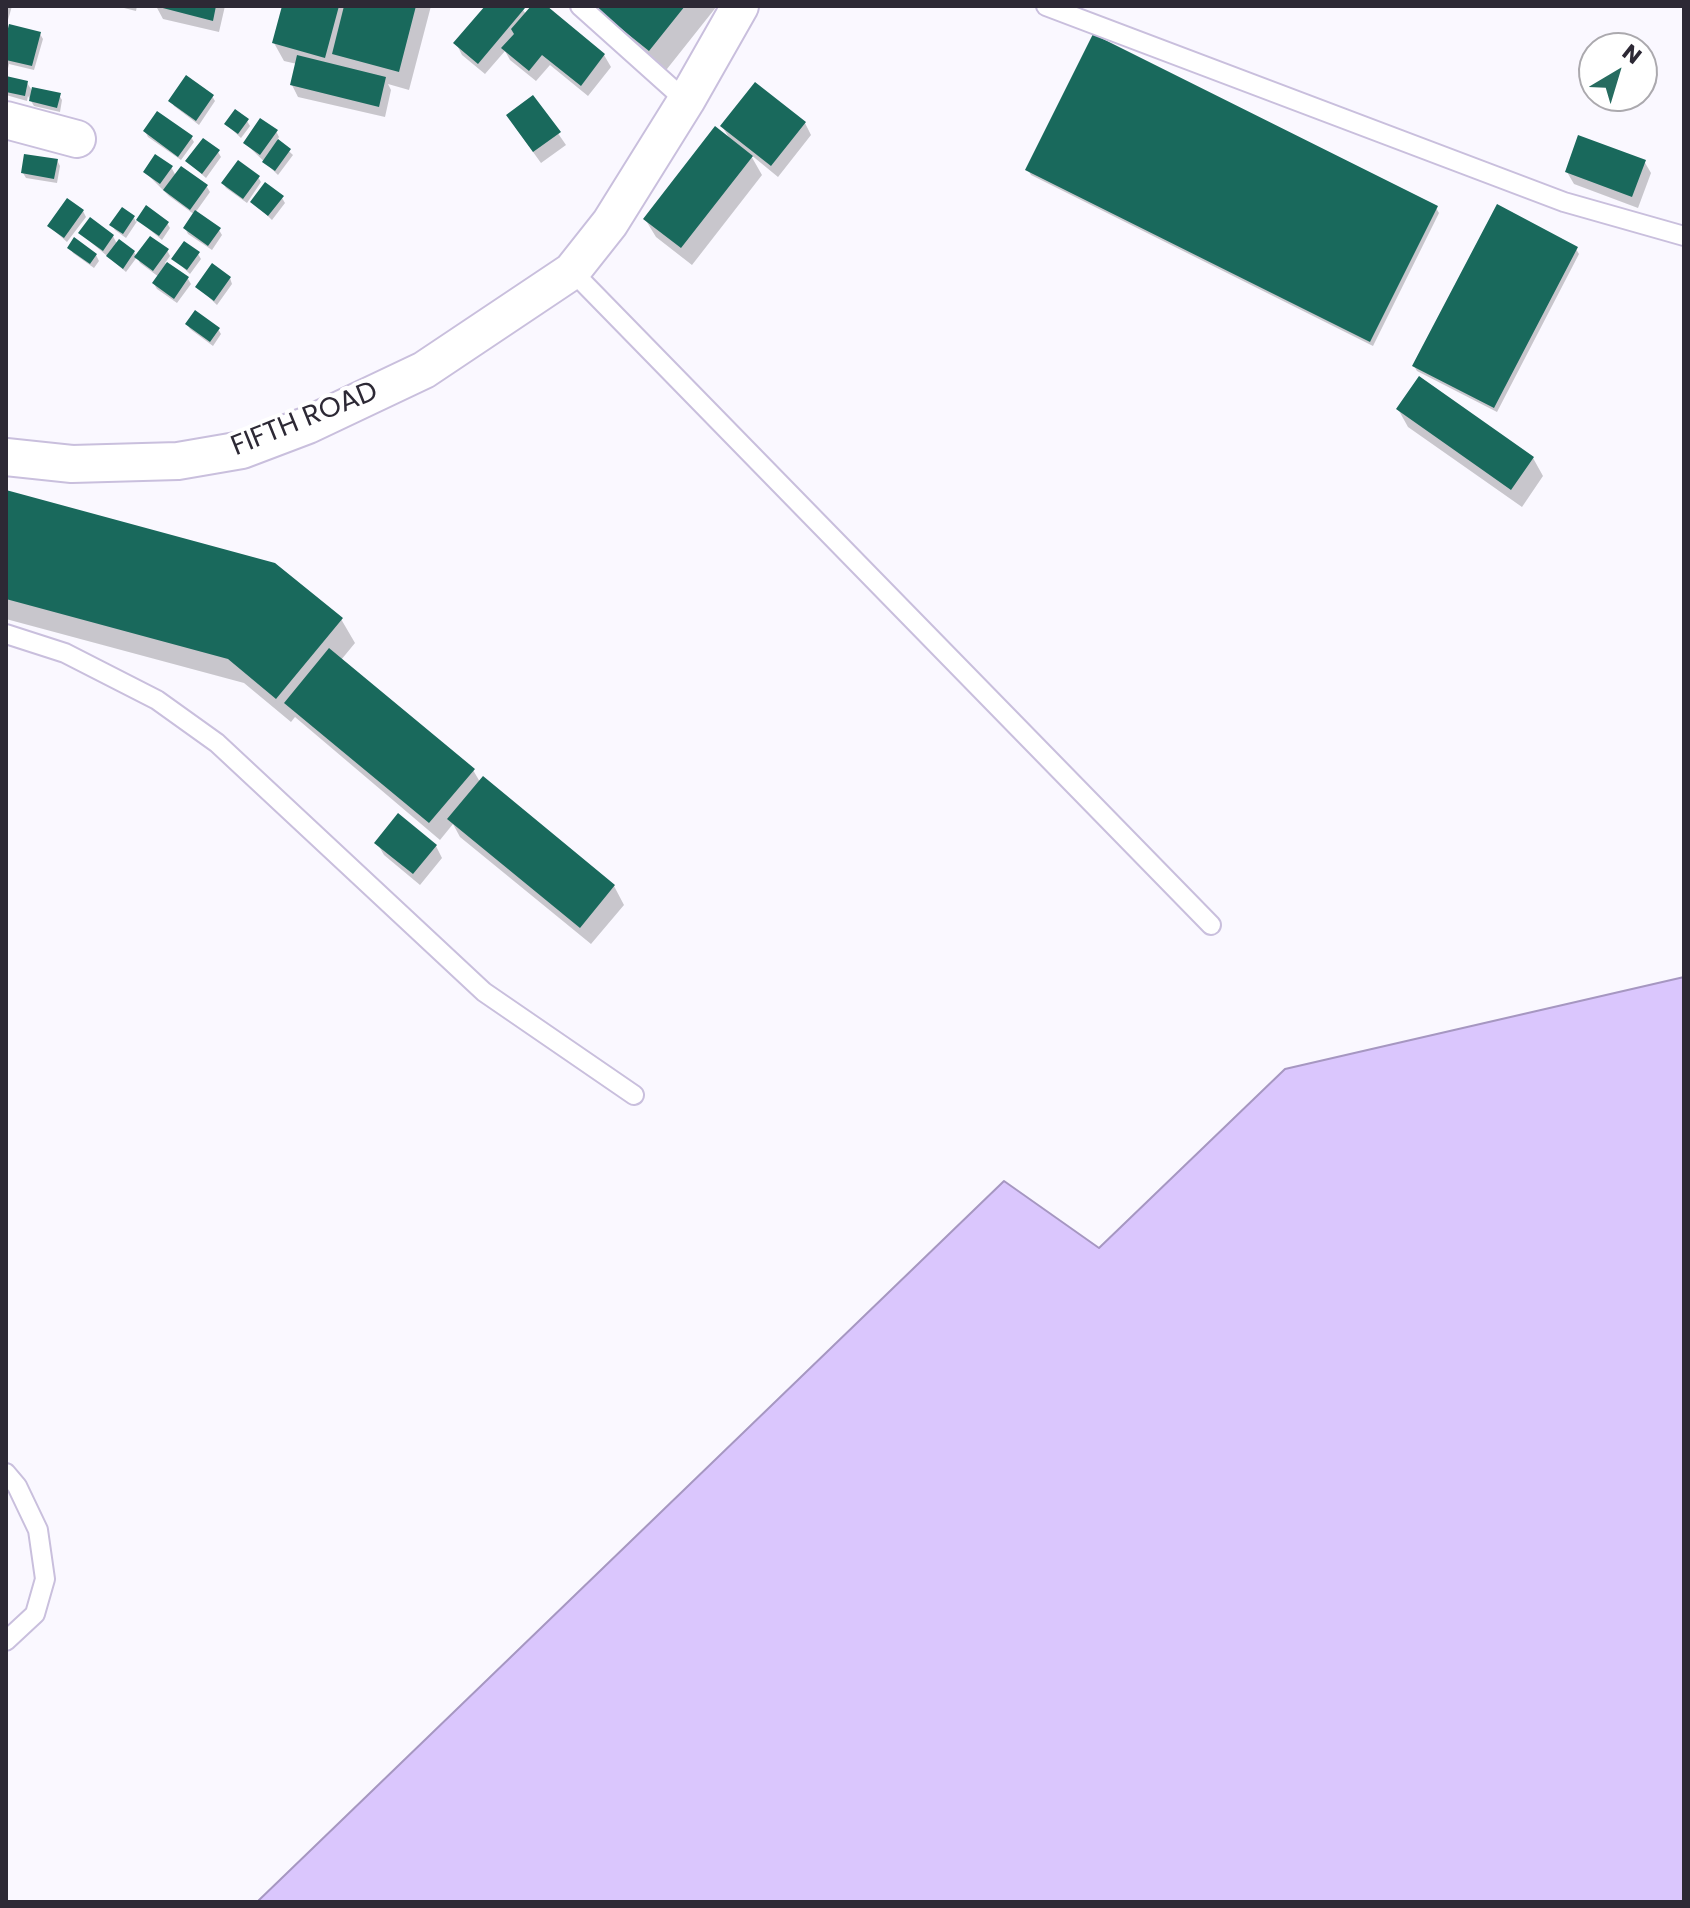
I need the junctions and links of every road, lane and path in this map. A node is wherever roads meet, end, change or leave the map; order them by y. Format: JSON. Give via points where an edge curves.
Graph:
{"nodes":[{"id":1,"x":580,"y":6,"type":"edge"},
{"id":2,"x":740,"y":6,"type":"edge"},
{"id":3,"x":1046,"y":6,"type":"edge"},
{"id":4,"x":686,"y":101,"type":"junction"},
{"id":5,"x":6,"y":120,"type":"edge"},
{"id":6,"x":77,"y":139,"type":"dead end"},
{"id":7,"x":1684,"y":236,"type":"edge"},
{"id":8,"x":572,"y":271,"type":"junction"},
{"id":9,"x":6,"y":457,"type":"edge"},
{"id":10,"x":6,"y":634,"type":"edge"},
{"id":11,"x":1211,"y":925,"type":"dead end"},
{"id":12,"x":634,"y":1095,"type":"dead end"},
{"id":13,"x":6,"y":1473,"type":"edge"},
{"id":14,"x":6,"y":1641,"type":"edge"}],
"edges":[{"from":1,"to":4,"type":"lane"},
{"from":2,"to":4,"type":"street","name":"FIFTH ROAD"},
{"from":3,"to":7,"type":"lane","via":[[1564,202]]},
{"from":4,"to":8,"type":"street","name":"FIFTH ROAD","via":[[610,223]]},
{"from":5,"to":6,"type":"street"},
{"from":8,"to":9,"type":"street","name":"FIFTH ROAD","via":[[424,370],[242,450],[178,461],[72,464]]},
{"from":8,"to":11,"type":"lane"},
{"from":10,"to":12,"type":"lane","via":[[65,653],[157,700],[217,743],[484,992]]},
{"from":13,"to":14,"type":"lane","via":[[38,1530],[45,1579],[35,1614]]}]}
